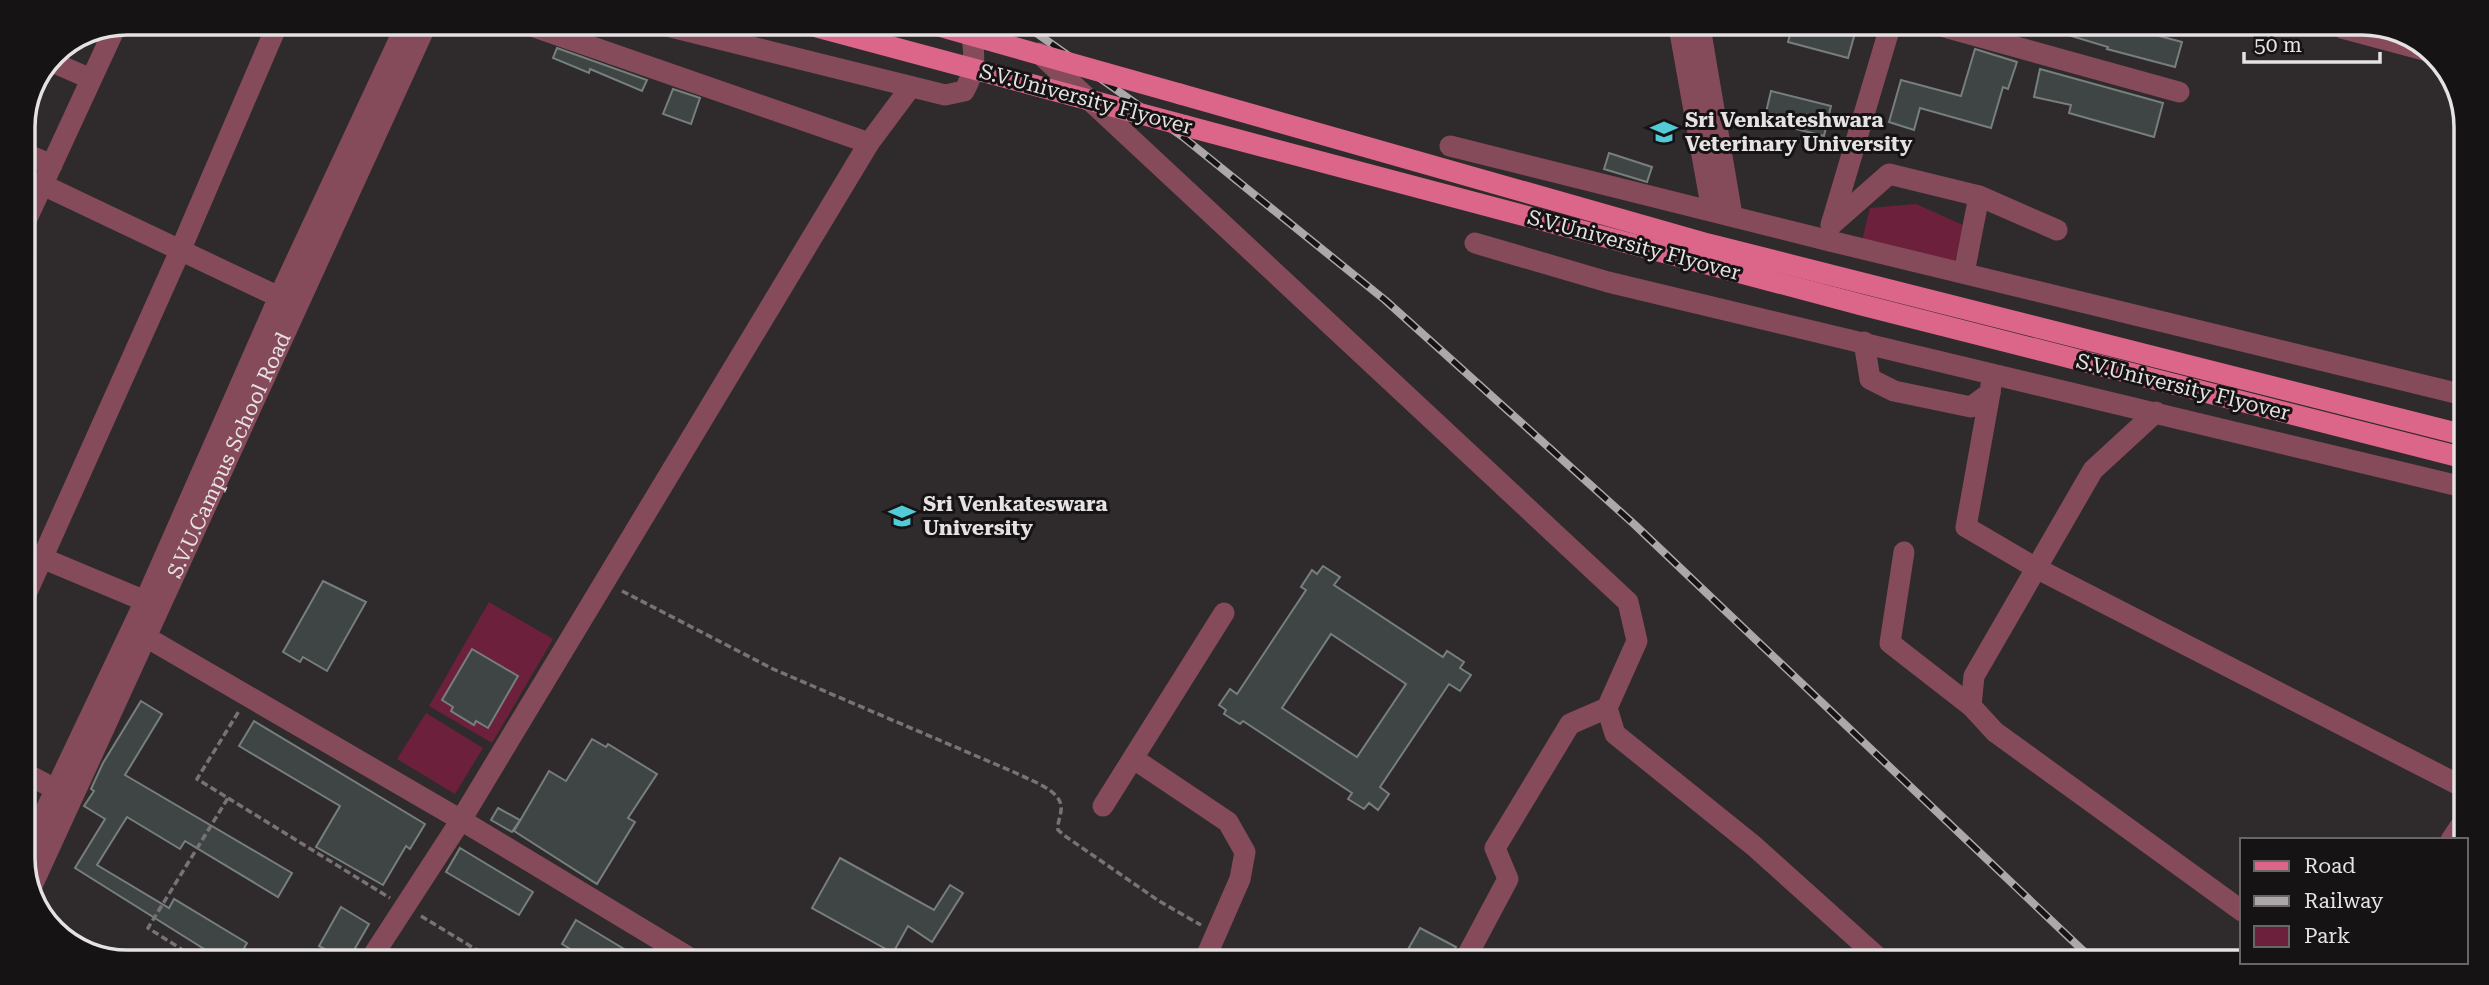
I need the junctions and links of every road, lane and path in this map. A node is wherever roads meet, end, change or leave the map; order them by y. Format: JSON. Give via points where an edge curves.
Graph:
{"nodes":[{"id":1,"x":273,"y":35,"type":"edge"},
{"id":2,"x":401,"y":35,"type":"edge"},
{"id":3,"x":421,"y":35,"type":"edge"},
{"id":4,"x":558,"y":35,"type":"edge"},
{"id":5,"x":702,"y":35,"type":"edge"},
{"id":6,"x":847,"y":35,"type":"edge"},
{"id":7,"x":968,"y":35,"type":"edge"},
{"id":8,"x":970,"y":35,"type":"edge"},
{"id":9,"x":992,"y":35,"type":"edge"},
{"id":10,"x":1681,"y":35,"type":"edge"},
{"id":11,"x":1701,"y":35,"type":"edge"},
{"id":12,"x":1887,"y":35,"type":"edge"},
{"id":13,"x":1973,"y":35,"type":"edge"},
{"id":14,"x":2371,"y":36,"type":"edge"},
{"id":15,"x":111,"y":37,"type":"edge"},
{"id":16,"x":2404,"y":45,"type":"edge"},
{"id":17,"x":59,"y":65,"type":"edge"},
{"id":18,"x":91,"y":79,"type":"junction"},
{"id":19,"x":910,"y":88,"type":"junction"},
{"id":20,"x":2179,"y":92,"type":"dead end"},
{"id":21,"x":869,"y":143,"type":"junction"},
{"id":22,"x":1450,"y":146,"type":"dead end"},
{"id":23,"x":35,"y":158,"type":"edge"},
{"id":24,"x":52,"y":165,"type":"junction"},
{"id":25,"x":43,"y":185,"type":"junction"},
{"id":26,"x":1979,"y":195,"type":"junction"},
{"id":27,"x":35,"y":202,"type":"edge"},
{"id":28,"x":1722,"y":213,"type":"junction"},
{"id":29,"x":2057,"y":230,"type":"dead end"},
{"id":30,"x":1830,"y":233,"type":"junction"},
{"id":31,"x":1475,"y":243,"type":"dead end"},
{"id":32,"x":180,"y":251,"type":"junction"},
{"id":33,"x":1964,"y":273,"type":"junction"},
{"id":34,"x":279,"y":297,"type":"junction"},
{"id":35,"x":1864,"y":342,"type":"junction"},
{"id":36,"x":1992,"y":383,"type":"junction"},
{"id":37,"x":2454,"y":392,"type":"edge"},
{"id":38,"x":2156,"y":412,"type":"junction"},
{"id":39,"x":2454,"y":432,"type":"edge"},
{"id":40,"x":2454,"y":455,"type":"edge"},
{"id":41,"x":2454,"y":485,"type":"edge"},
{"id":42,"x":35,"y":550,"type":"edge"},
{"id":43,"x":1904,"y":552,"type":"dead end"},
{"id":44,"x":35,"y":555,"type":"edge"},
{"id":45,"x":2036,"y":568,"type":"junction"},
{"id":46,"x":604,"y":582,"type":"junction"},
{"id":47,"x":145,"y":601,"type":"junction"},
{"id":48,"x":1224,"y":613,"type":"dead end"},
{"id":49,"x":146,"y":636,"type":"junction"},
{"id":50,"x":248,"y":696,"type":"junction"},
{"id":51,"x":1971,"y":706,"type":"junction"},
{"id":52,"x":1607,"y":708,"type":"junction"},
{"id":53,"x":1134,"y":759,"type":"junction"},
{"id":54,"x":35,"y":778,"type":"edge"},
{"id":55,"x":2454,"y":782,"type":"edge"},
{"id":56,"x":55,"y":789,"type":"junction"},
{"id":57,"x":228,"y":798,"type":"junction"},
{"id":58,"x":1103,"y":806,"type":"dead end"},
{"id":59,"x":461,"y":820,"type":"junction"},
{"id":60,"x":35,"y":832,"type":"edge"},
{"id":61,"x":37,"y":877,"type":"edge"},
{"id":62,"x":405,"y":907,"type":"junction"},
{"id":63,"x":2240,"y":910,"type":"edge"},
{"id":64,"x":1216,"y":934,"type":"junction"},
{"id":65,"x":183,"y":950,"type":"edge"},
{"id":66,"x":377,"y":950,"type":"edge"},
{"id":67,"x":477,"y":950,"type":"edge"},
{"id":68,"x":677,"y":950,"type":"edge"},
{"id":69,"x":1209,"y":950,"type":"edge"},
{"id":70,"x":1470,"y":950,"type":"edge"},
{"id":71,"x":1870,"y":950,"type":"edge"}],
"edges":[{"from":1,"to":32,"type":"street"},
{"from":2,"to":34,"type":"street","name":"S.V.U.Campus School Road"},
{"from":3,"to":49,"type":"street","name":"S.V.U.Campus School Road"},
{"from":4,"to":21,"type":"street"},
{"from":5,"to":19,"type":"street"},
{"from":6,"to":40,"type":"main road","name":"S.V.University Flyover","bridge":true,"via":[[1862,305]]},
{"from":7,"to":19,"type":"street","via":[[975,54],[964,91],[946,95]]},
{"from":8,"to":39,"type":"main road","name":"S.V.University Flyover","bridge":true,"via":[[1708,244]]},
{"from":9,"to":52,"type":"street","via":[[1042,55],[1628,602],[1637,641]]},
{"from":10,"to":28,"type":"street"},
{"from":11,"to":28,"type":"street"},
{"from":12,"to":30,"type":"street"},
{"from":13,"to":20,"type":"street"},
{"from":14,"to":16,"type":"street"},
{"from":15,"to":18,"type":"street"},
{"from":17,"to":18,"type":"street"},
{"from":18,"to":24,"type":"street"},
{"from":19,"to":21,"type":"street"},
{"from":21,"to":46,"type":"street"},
{"from":22,"to":28,"type":"street"},
{"from":23,"to":24,"type":"street"},
{"from":24,"to":25,"type":"street"},
{"from":25,"to":27,"type":"street"},
{"from":25,"to":32,"type":"street"},
{"from":26,"to":29,"type":"street"},
{"from":26,"to":30,"type":"street","via":[[1889,174]]},
{"from":26,"to":33,"type":"street"},
{"from":28,"to":30,"type":"street"},
{"from":30,"to":33,"type":"street"},
{"from":31,"to":35,"type":"street","via":[[1608,282]]},
{"from":32,"to":34,"type":"street"},
{"from":32,"to":42,"type":"street"},
{"from":33,"to":37,"type":"street"},
{"from":34,"to":47,"type":"street","name":"S.V.U.Campus School Road"},
{"from":35,"to":36,"type":"street"},
{"from":35,"to":36,"type":"street","via":[[1870,379],[1894,391],[1971,407]]},
{"from":36,"to":38,"type":"street"},
{"from":36,"to":45,"type":"street","via":[[1966,527]]},
{"from":38,"to":41,"type":"street"},
{"from":38,"to":45,"type":"street","via":[[2094,470]]},
{"from":43,"to":51,"type":"street","via":[[1890,643]]},
{"from":44,"to":47,"type":"street"},
{"from":45,"to":51,"type":"street","via":[[1973,676]]},
{"from":45,"to":55,"type":"street"},
{"from":46,"to":59,"type":"street"},
{"from":46,"to":64,"type":"path","via":[[774,669],[1051,791],[1062,807],[1058,830],[1159,901]]},
{"from":47,"to":56,"type":"street","name":"S.V.U.Campus School Road"},
{"from":48,"to":53,"type":"street"},
{"from":49,"to":50,"type":"street"},
{"from":49,"to":61,"type":"street","name":"S.V.U.Campus School Road"},
{"from":50,"to":57,"type":"path","via":[[197,779]]},
{"from":50,"to":59,"type":"street"},
{"from":51,"to":63,"type":"street","via":[[1995,732]]},
{"from":52,"to":70,"type":"street","via":[[1570,724],[1494,848],[1508,879]]},
{"from":52,"to":71,"type":"street","via":[[1615,734],[1754,846]]},
{"from":53,"to":58,"type":"street"},
{"from":53,"to":64,"type":"street","via":[[1228,822],[1245,852],[1240,879]]},
{"from":54,"to":56,"type":"street"},
{"from":56,"to":60,"type":"street","name":"S.V.U.Campus School Road"},
{"from":57,"to":62,"type":"path"},
{"from":57,"to":65,"type":"path","via":[[148,928]]},
{"from":59,"to":62,"type":"street"},
{"from":59,"to":68,"type":"street"},
{"from":62,"to":66,"type":"street"},
{"from":62,"to":67,"type":"path"},
{"from":64,"to":69,"type":"street"}]}
